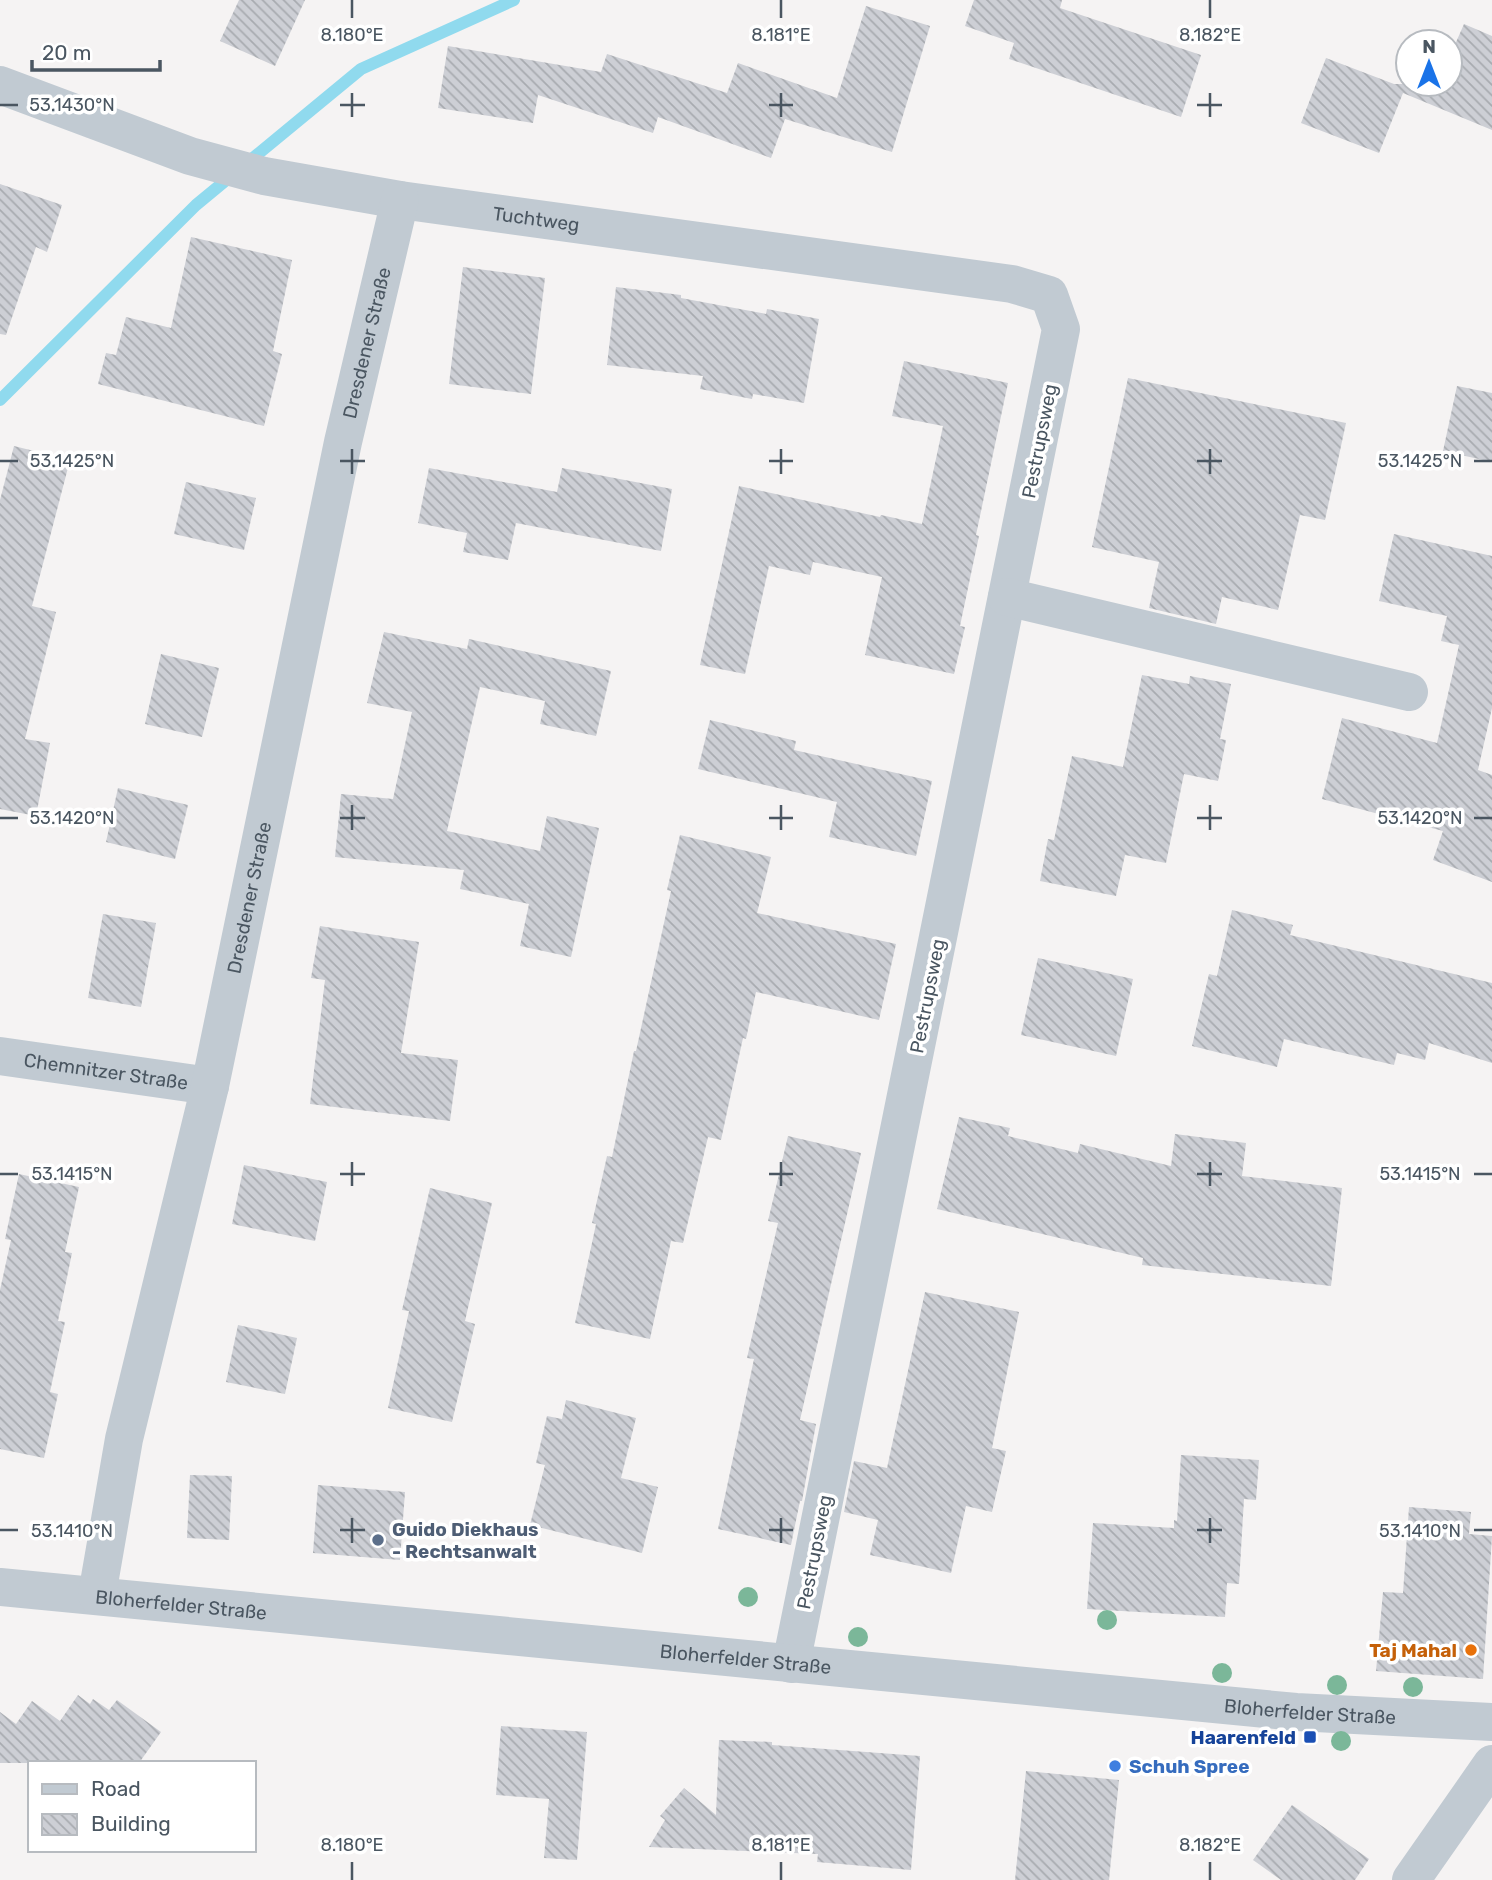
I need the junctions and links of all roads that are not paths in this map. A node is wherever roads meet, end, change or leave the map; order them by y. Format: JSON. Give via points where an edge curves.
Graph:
{"nodes":[{"id":1,"x":0,"y":85,"type":"edge"},
{"id":2,"x":400,"y":200,"type":"junction"},
{"id":3,"x":1061,"y":329,"type":"joint"},
{"id":4,"x":1007,"y":597,"type":"junction"},
{"id":5,"x":1409,"y":692,"type":"dead end"},
{"id":6,"x":0,"y":1056,"type":"edge"},
{"id":7,"x":210,"y":1086,"type":"junction"},
{"id":8,"x":0,"y":1587,"type":"edge"},
{"id":9,"x":97,"y":1595,"type":"junction"},
{"id":10,"x":791,"y":1664,"type":"junction"},
{"id":11,"x":1492,"y":1721,"type":"edge"},
{"id":12,"x":1492,"y":1764,"type":"edge"},
{"id":13,"x":1411,"y":1880,"type":"edge"}],
"edges":[{"from":1,"to":2,"type":"street","name":"Tuchtweg","via":[[190,156],[264,176]]},
{"from":2,"to":3,"type":"street","name":"Tuchtweg","via":[[1012,284],[1049,295]]},
{"from":2,"to":7,"type":"street","name":"Dresdener Straße","via":[[344,442]]},
{"from":3,"to":4,"type":"street","name":"Pestrupsweg"},
{"from":4,"to":5,"type":"street"},
{"from":4,"to":10,"type":"street","name":"Pestrupsweg"},
{"from":6,"to":7,"type":"street","name":"Chemnitzer Straße"},
{"from":7,"to":9,"type":"street","name":"Dresdener Straße","via":[[124,1439]]},
{"from":8,"to":9,"type":"street","name":"Bloherfelder Straße"},
{"from":9,"to":10,"type":"street","name":"Bloherfelder Straße"},
{"from":10,"to":11,"type":"street","name":"Bloherfelder Straße","via":[[1296,1712]]},
{"from":12,"to":13,"type":"street"}]}
